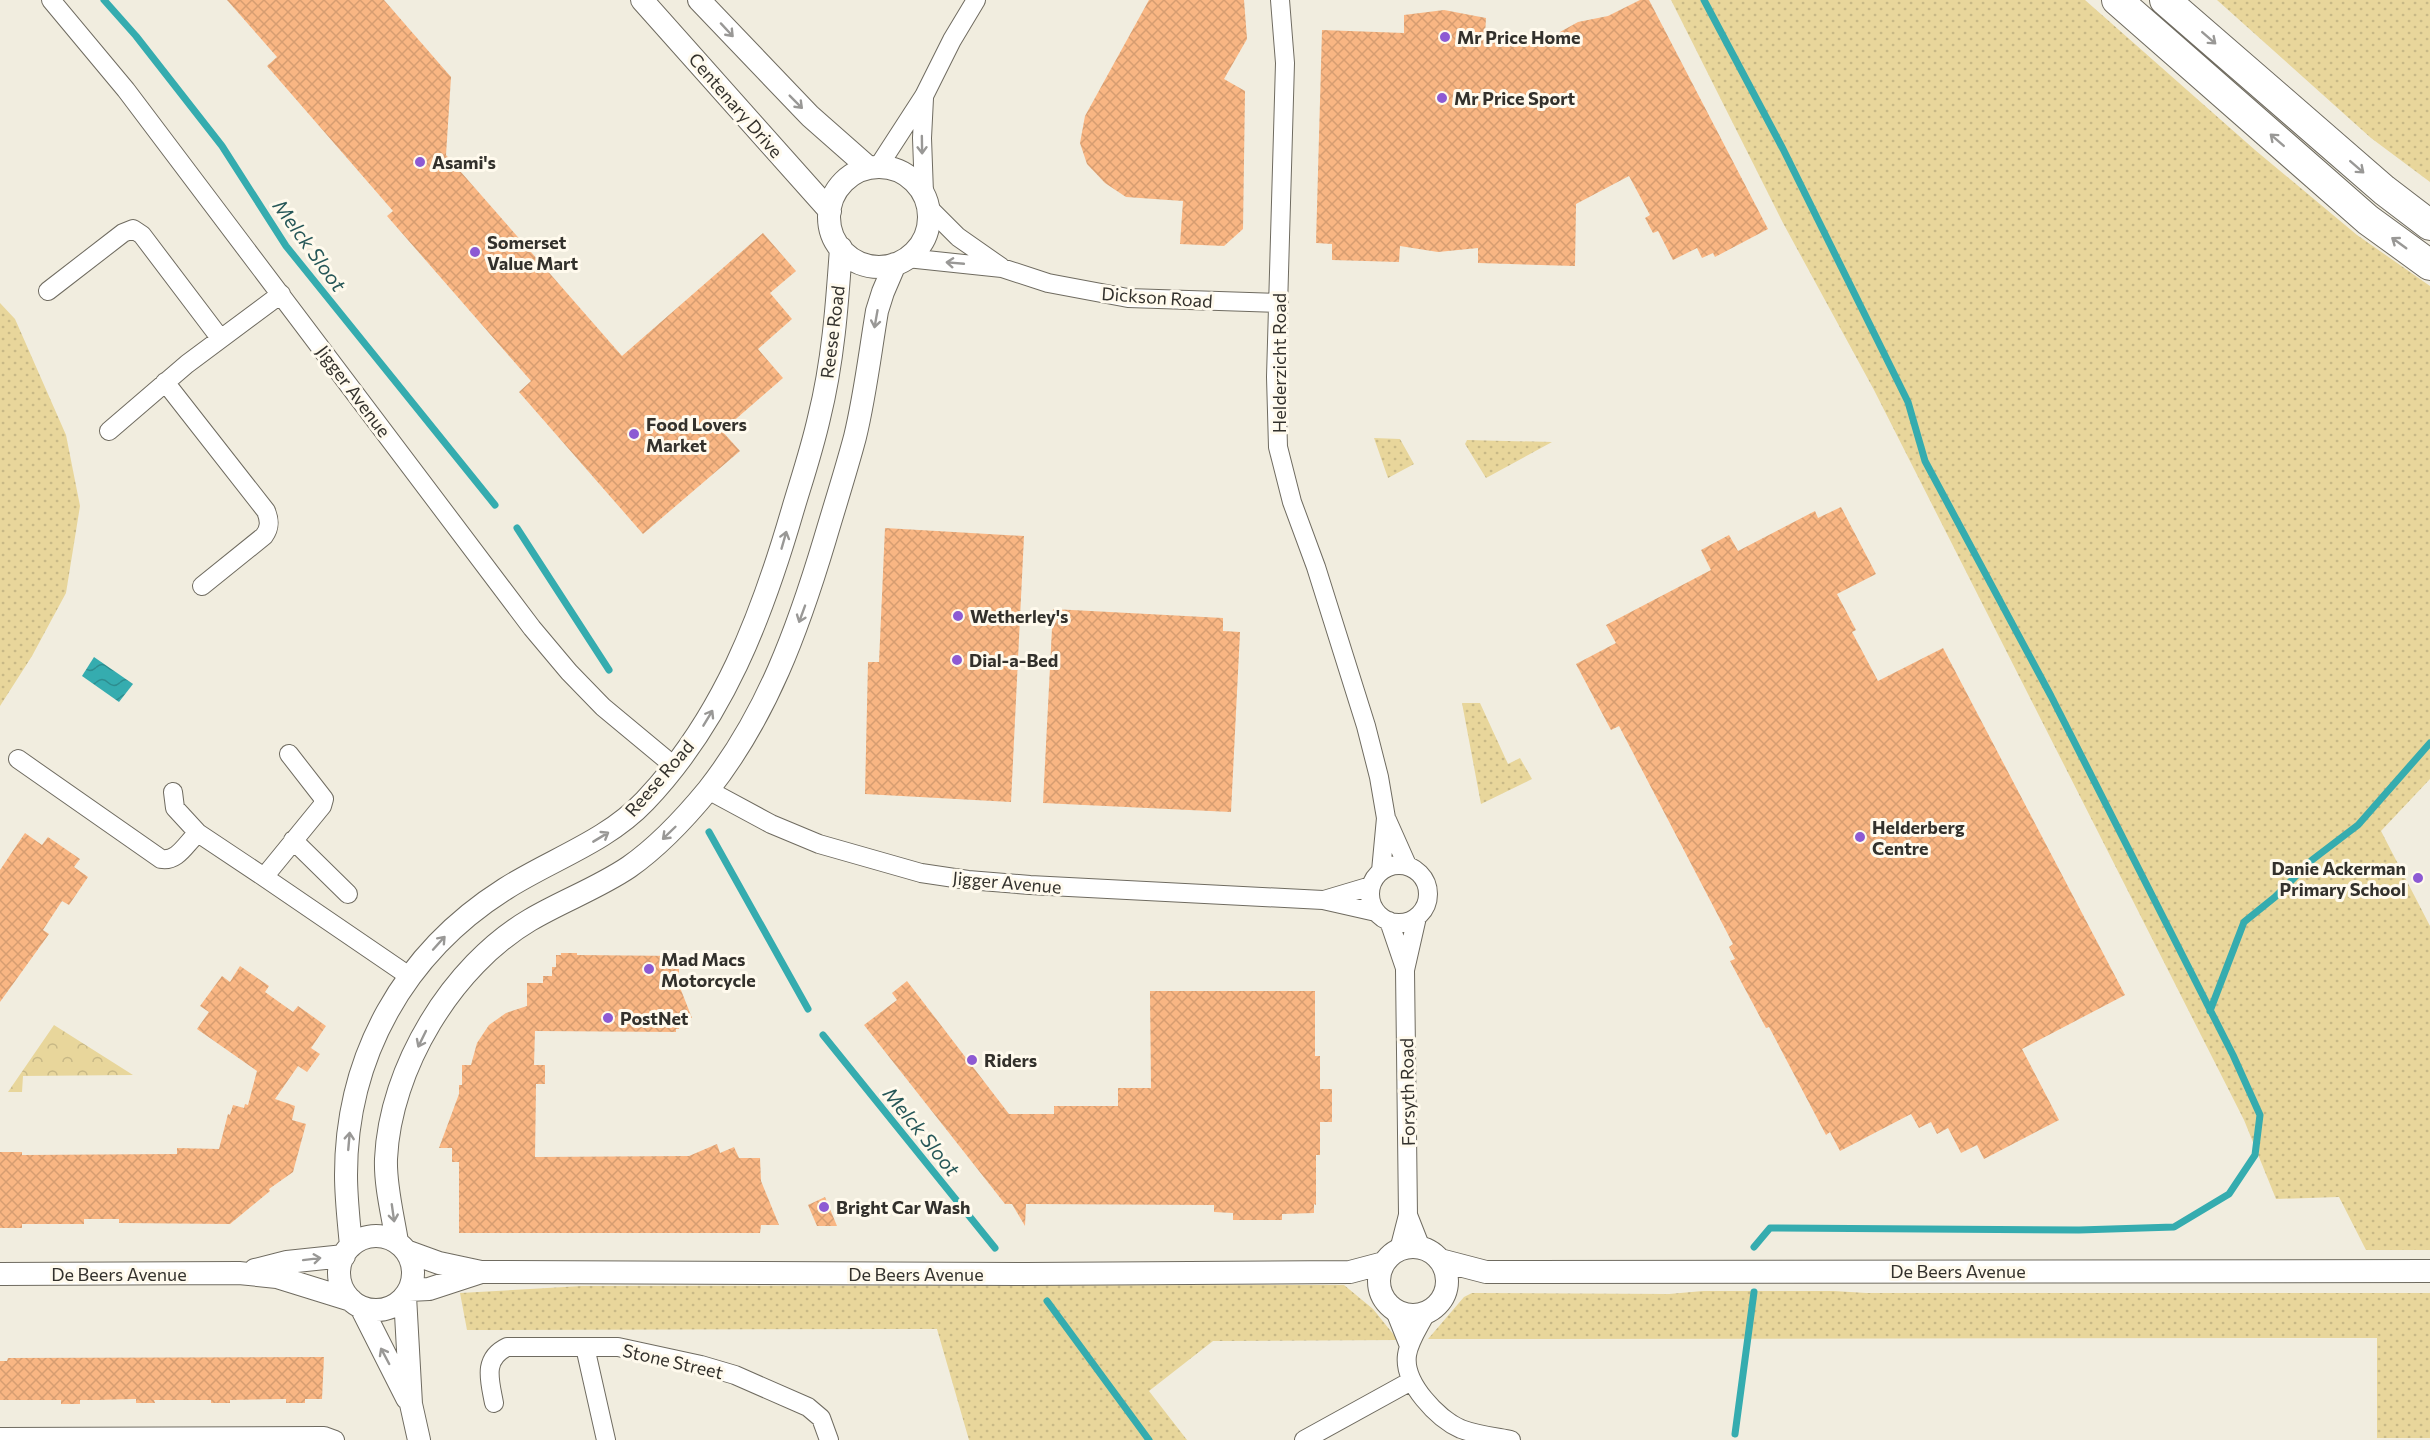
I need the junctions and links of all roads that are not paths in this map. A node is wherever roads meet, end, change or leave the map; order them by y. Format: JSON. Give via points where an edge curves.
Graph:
{"nodes":[{"id":1,"x":51,"y":0,"type":"edge"},
{"id":2,"x":642,"y":0,"type":"edge"},
{"id":3,"x":699,"y":0,"type":"edge"},
{"id":4,"x":976,"y":0,"type":"edge"},
{"id":5,"x":1280,"y":0,"type":"edge"},
{"id":6,"x":2117,"y":0,"type":"edge"},
{"id":7,"x":2165,"y":0,"type":"edge"},
{"id":8,"x":924,"y":96,"type":"junction"},
{"id":9,"x":874,"y":167,"type":"junction"},
{"id":10,"x":926,"y":201,"type":"junction"},
{"id":11,"x":830,"y":211,"type":"junction"},
{"id":12,"x":2430,"y":225,"type":"edge"},
{"id":13,"x":841,"y":248,"type":"junction"},
{"id":14,"x":901,"y":261,"type":"junction"},
{"id":15,"x":2430,"y":265,"type":"edge"},
{"id":16,"x":1002,"y":268,"type":"junction"},
{"id":17,"x":48,"y":291,"type":"dead end"},
{"id":18,"x":281,"y":294,"type":"junction"},
{"id":19,"x":1279,"y":303,"type":"junction"},
{"id":20,"x":220,"y":338,"type":"junction"},
{"id":21,"x":165,"y":382,"type":"junction"},
{"id":22,"x":109,"y":431,"type":"dead end"},
{"id":23,"x":202,"y":586,"type":"dead end"},
{"id":24,"x":289,"y":754,"type":"dead end"},
{"id":25,"x":18,"y":759,"type":"dead end"},
{"id":26,"x":674,"y":766,"type":"junction"},
{"id":27,"x":708,"y":790,"type":"junction"},
{"id":28,"x":173,"y":792,"type":"dead end"},
{"id":29,"x":1386,"y":818,"type":"junction"},
{"id":30,"x":198,"y":833,"type":"junction"},
{"id":31,"x":292,"y":840,"type":"junction"},
{"id":32,"x":1407,"y":865,"type":"junction"},
{"id":33,"x":264,"y":877,"type":"junction"},
{"id":34,"x":1376,"y":878,"type":"junction"},
{"id":35,"x":348,"y":894,"type":"dead end"},
{"id":36,"x":1323,"y":900,"type":"junction"},
{"id":37,"x":1383,"y":916,"type":"junction"},
{"id":38,"x":1417,"y":917,"type":"junction"},
{"id":39,"x":1405,"y":970,"type":"junction"},
{"id":40,"x":409,"y":976,"type":"junction"},
{"id":41,"x":401,"y":1246,"type":"junction"},
{"id":42,"x":347,"y":1251,"type":"junction"},
{"id":43,"x":1411,"y":1255,"type":"junction"},
{"id":44,"x":2430,"y":1271,"type":"edge"},
{"id":45,"x":481,"y":1272,"type":"junction"},
{"id":46,"x":1350,"y":1272,"type":"junction"},
{"id":47,"x":1486,"y":1272,"type":"junction"},
{"id":48,"x":238,"y":1273,"type":"junction"},
{"id":49,"x":0,"y":1274,"type":"edge"},
{"id":50,"x":1378,"y":1285,"type":"junction"},
{"id":51,"x":1446,"y":1290,"type":"junction"},
{"id":52,"x":407,"y":1293,"type":"junction"},
{"id":53,"x":356,"y":1303,"type":"junction"},
{"id":54,"x":1395,"y":1311,"type":"junction"},
{"id":55,"x":1426,"y":1313,"type":"junction"},
{"id":56,"x":1409,"y":1346,"type":"junction"},
{"id":57,"x":585,"y":1347,"type":"junction"},
{"id":58,"x":1411,"y":1381,"type":"junction"},
{"id":59,"x":494,"y":1403,"type":"dead end"},
{"id":60,"x":411,"y":1404,"type":"junction"},
{"id":61,"x":0,"y":1437,"type":"edge"},
{"id":62,"x":35,"y":1438,"type":"edge"},
{"id":63,"x":159,"y":1438,"type":"edge"},
{"id":64,"x":280,"y":1438,"type":"edge"},
{"id":65,"x":335,"y":1440,"type":"edge"},
{"id":66,"x":418,"y":1440,"type":"edge"},
{"id":67,"x":606,"y":1440,"type":"edge"},
{"id":68,"x":829,"y":1440,"type":"edge"},
{"id":69,"x":1304,"y":1440,"type":"edge"},
{"id":70,"x":1511,"y":1440,"type":"edge"}],
"edges":[{"from":1,"to":18,"type":"street","name":"Jigger Avenue","via":[[126,90]]},
{"from":2,"to":11,"type":"street","name":"Centenary Drive"},
{"from":3,"to":9,"type":"street","one_way":true,"via":[[810,116]]},
{"from":4,"to":8,"type":"street"},
{"from":5,"to":19,"type":"street","name":"Helderzicht Road","via":[[1285,63]]},
{"from":15,"to":6,"type":"highway","one_way":true,"via":[[2368,220]]},
{"from":7,"to":12,"type":"highway","one_way":true,"via":[[2384,190]]},
{"from":8,"to":9,"type":"street"},
{"from":8,"to":10,"type":"street","one_way":true},
{"from":9,"to":10,"type":"street","via":[[905,173]]},
{"from":9,"to":11,"type":"street","via":[[846,180],[835,194]]},
{"from":10,"to":14,"type":"street","via":[[926,236],[915,252]]},
{"from":10,"to":16,"type":"street","name":"Dickson Road","via":[[958,237]]},
{"from":11,"to":13,"type":"street","via":[[830,227]]},
{"from":13,"to":14,"type":"street","via":[[856,261],[875,267]]},
{"from":26,"to":13,"type":"street","name":"Reese Road","one_way":true,"via":[[702,728],[733,674],[777,566],[819,419],[835,333]]},
{"from":16,"to":14,"type":"street","name":"Dickson Road","one_way":true},
{"from":14,"to":27,"type":"street","one_way":true,"via":[[882,292],[855,437],[805,607],[773,684],[738,748]]},
{"from":16,"to":19,"type":"street","name":"Dickson Road","via":[[1048,283],[1128,298]]},
{"from":17,"to":20,"type":"street","via":[[133,229],[142,235]]},
{"from":18,"to":20,"type":"street"},
{"from":18,"to":26,"type":"street","name":"Jigger Avenue","via":[[532,628],[603,707]]},
{"from":19,"to":29,"type":"street","name":"Helderzicht Road","via":[[1278,447],[1366,726]]},
{"from":20,"to":21,"type":"street"},
{"from":21,"to":22,"type":"street"},
{"from":21,"to":23,"type":"street","via":[[269,519],[264,536]]},
{"from":24,"to":31,"type":"street","via":[[324,799]]},
{"from":25,"to":30,"type":"street","via":[[161,859],[169,861],[176,857]]},
{"from":40,"to":26,"type":"street","name":"Reese Road","one_way":true,"via":[[449,932],[495,896],[603,836],[624,820]]},
{"from":27,"to":36,"type":"street","name":"Jigger Avenue","via":[[771,824],[819,844],[921,873],[1030,885]]},
{"from":27,"to":41,"type":"street","one_way":true,"via":[[675,827],[627,868],[528,921],[481,957],[453,989],[420,1041],[393,1115],[386,1160]]},
{"from":28,"to":30,"type":"street","via":[[175,808]]},
{"from":29,"to":32,"type":"street","name":"Helderzicht Road"},
{"from":29,"to":34,"type":"street","name":"Helderzicht Road"},
{"from":30,"to":33,"type":"street"},
{"from":31,"to":33,"type":"street"},
{"from":31,"to":35,"type":"street"},
{"from":32,"to":34,"type":"street","via":[[1393,865]]},
{"from":32,"to":38,"type":"street","via":[[1419,872],[1428,888],[1428,902]]},
{"from":33,"to":40,"type":"street"},
{"from":34,"to":36,"type":"street","name":"Jigger Avenue"},
{"from":34,"to":37,"type":"street","via":[[1371,902]]},
{"from":36,"to":37,"type":"street","name":"Jigger Avenue"},
{"from":37,"to":38,"type":"street","via":[[1403,922]]},
{"from":37,"to":39,"type":"street","name":"Forsyth Road"},
{"from":38,"to":39,"type":"street","name":"Forsyth Road"},
{"from":39,"to":43,"type":"street","name":"Forsyth Road"},
{"from":42,"to":40,"type":"street","name":"Reese Road","one_way":true,"via":[[346,1175],[354,1098],[364,1062],[389,1005]]},
{"from":41,"to":42,"type":"street","via":[[385,1237],[373,1236],[361,1239]]},
{"from":41,"to":45,"type":"street","name":"De Beers Avenue","via":[[439,1263]]},
{"from":41,"to":52,"type":"street","via":[[413,1274]]},
{"from":48,"to":42,"type":"street","name":"De Beers Avenue","one_way":true},
{"from":42,"to":53,"type":"street","via":[[340,1279]]},
{"from":43,"to":46,"type":"street","name":"De Beers Avenue"},
{"from":43,"to":47,"type":"street","name":"De Beers Avenue"},
{"from":43,"to":50,"type":"street","via":[[1378,1277]]},
{"from":43,"to":51,"type":"street","via":[[1447,1280]]},
{"from":44,"to":47,"type":"street","name":"De Beers Avenue"},
{"from":45,"to":46,"type":"street","name":"De Beers Avenue"},
{"from":45,"to":52,"type":"street","name":"De Beers Avenue"},
{"from":46,"to":50,"type":"street","name":"De Beers Avenue"},
{"from":47,"to":51,"type":"street","name":"De Beers Avenue"},
{"from":48,"to":49,"type":"street","name":"De Beers Avenue"},
{"from":48,"to":53,"type":"street","name":"De Beers Avenue","via":[[277,1277]]},
{"from":50,"to":54,"type":"street"},
{"from":51,"to":55,"type":"street","via":[[1442,1300]]},
{"from":52,"to":53,"type":"street","via":[[385,1309],[373,1310]]},
{"from":52,"to":60,"type":"street"},
{"from":60,"to":53,"type":"street","one_way":true},
{"from":54,"to":55,"type":"street","via":[[1416,1316]]},
{"from":54,"to":56,"type":"street"},
{"from":55,"to":56,"type":"street"},
{"from":56,"to":58,"type":"street","via":[[1407,1364]]},
{"from":57,"to":59,"type":"street","name":"Stone Street","via":[[513,1346],[501,1350],[489,1365]]},
{"from":57,"to":67,"type":"street"},
{"from":57,"to":68,"type":"street","name":"Stone Street","via":[[651,1353],[735,1376],[808,1407],[821,1418]]},
{"from":58,"to":69,"type":"street"},
{"from":58,"to":70,"type":"street","via":[[1452,1425]]},
{"from":60,"to":66,"type":"street"},
{"from":61,"to":62,"type":"street"},
{"from":62,"to":63,"type":"street"},
{"from":63,"to":64,"type":"street"},
{"from":64,"to":65,"type":"street","via":[[324,1436]]}]}
